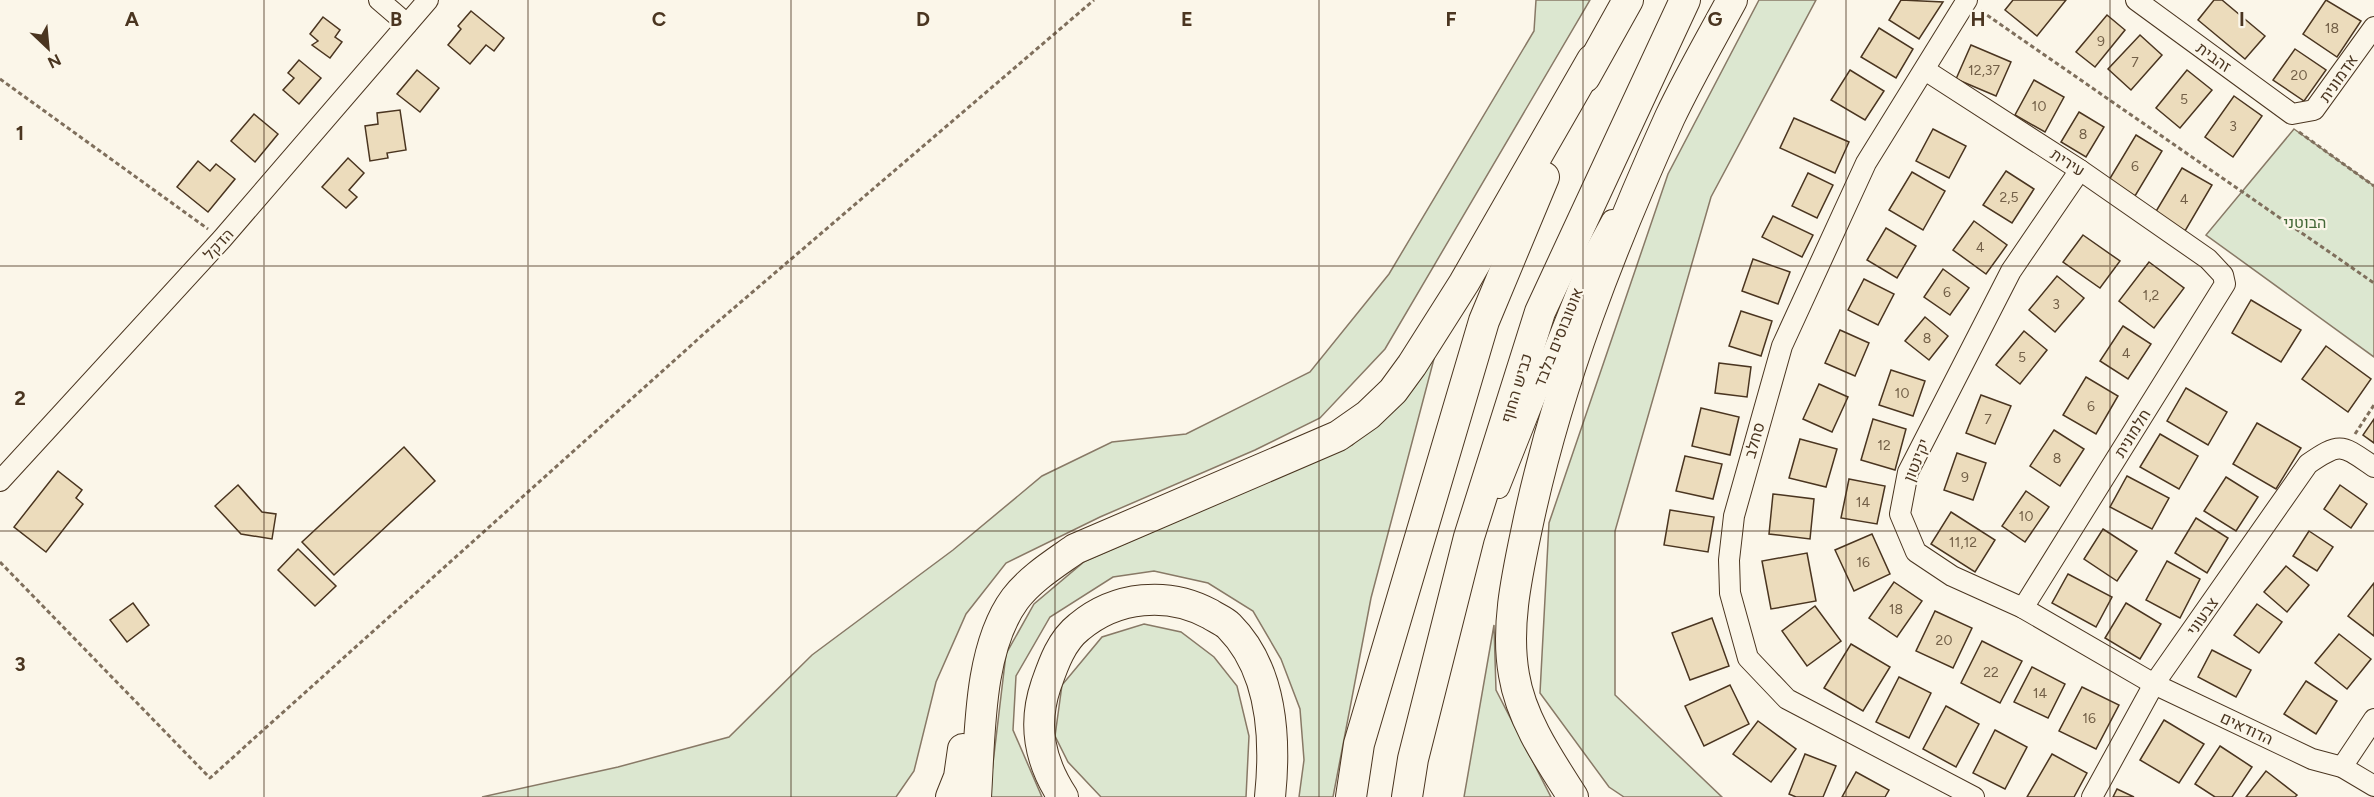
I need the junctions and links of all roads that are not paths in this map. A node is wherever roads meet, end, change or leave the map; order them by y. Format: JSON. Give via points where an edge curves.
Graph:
{"nodes":[{"id":1,"x":379,"y":0,"type":"edge"},
{"id":2,"x":428,"y":0,"type":"edge"},
{"id":3,"x":1628,"y":0,"type":"edge"},
{"id":4,"x":1685,"y":0,"type":"edge"},
{"id":5,"x":1732,"y":0,"type":"edge"},
{"id":6,"x":1967,"y":0,"type":"edge"},
{"id":7,"x":2136,"y":0,"type":"edge"},
{"id":8,"x":2159,"y":7,"type":"edge"},
{"id":9,"x":407,"y":24,"type":"junction"},
{"id":10,"x":2374,"y":27,"type":"edge"},
{"id":11,"x":1592,"y":60,"type":"junction"},
{"id":12,"x":1925,"y":70,"type":"junction"},
{"id":13,"x":2292,"y":114,"type":"joint"},
{"id":14,"x":1671,"y":115,"type":"junction"},
{"id":15,"x":2080,"y":170,"type":"junction"},
{"id":16,"x":2208,"y":259,"type":"joint"},
{"id":17,"x":2374,"y":467,"type":"edge"},
{"id":18,"x":0,"y":481,"type":"edge"},
{"id":19,"x":1120,"y":527,"type":"junction"},
{"id":20,"x":2023,"y":608,"type":"junction"},
{"id":21,"x":1445,"y":638,"type":"junction"},
{"id":22,"x":2154,"y":684,"type":"junction"},
{"id":23,"x":2374,"y":719,"type":"edge"},
{"id":24,"x":2342,"y":767,"type":"junction"},
{"id":25,"x":2374,"y":786,"type":"edge"},
{"id":26,"x":951,"y":797,"type":"edge"},
{"id":27,"x":976,"y":797,"type":"edge"},
{"id":28,"x":1063,"y":797,"type":"edge"},
{"id":29,"x":1270,"y":797,"type":"edge"},
{"id":30,"x":1351,"y":797,"type":"edge"},
{"id":31,"x":1409,"y":797,"type":"edge"},
{"id":32,"x":1573,"y":797,"type":"edge"},
{"id":33,"x":1974,"y":797,"type":"edge"},
{"id":34,"x":2092,"y":797,"type":"edge"}],
"edges":[{"from":1,"to":9,"type":"street"},
{"from":2,"to":9,"type":"street","name":"הדקל"},
{"from":3,"to":11,"type":"highway"},
{"from":4,"to":21,"type":"highway","name":"כביש החוף","via":[[1540,312],[1469,537]]},
{"from":5,"to":14,"type":"highway"},
{"from":6,"to":12,"type":"street","name":"סחלב"},
{"from":7,"to":8,"type":"street","name":"זהבית"},
{"from":8,"to":13,"type":"street","name":"זהבית"},
{"from":9,"to":18,"type":"street","name":"הדקל","via":[[222,239]]},
{"from":10,"to":13,"type":"street","name":"אדמונית","via":[[2314,110]]},
{"from":11,"to":19,"type":"highway","via":[[1464,283],[1394,391],[1338,436]]},
{"from":11,"to":30,"type":"highway","via":[[1484,321],[1359,744]]},
{"from":12,"to":15,"type":"street","name":"עירית"},
{"from":12,"to":33,"type":"street","name":"סחלב","via":[[1866,163],[1782,346],[1734,516],[1730,592],[1748,658],[1787,699]]},
{"from":14,"to":21,"type":"street","name":"אוטובוסים בלבד","via":[[1588,264],[1520,429]]},
{"from":14,"to":32,"type":"highway","via":[[1587,313],[1536,488],[1519,567],[1511,633],[1514,675],[1529,719]]},
{"from":15,"to":16,"type":"street","name":"עירית"},
{"from":15,"to":20,"type":"street","name":"יקינטון","via":[[2011,270],[1908,472],[1900,514],[1916,552],[1952,576]]},
{"from":16,"to":20,"type":"street","name":"חלמונית","via":[[2223,275],[2225,284]]},
{"from":17,"to":22,"type":"street","name":"צבעוני","via":[[2338,449],[2308,465]]},
{"from":19,"to":26,"type":"highway","via":[[1048,558],[1014,585],[989,622],[969,694],[959,777]]},
{"from":19,"to":27,"type":"highway","via":[[1075,549],[1037,576],[1014,601],[985,672]]},
{"from":20,"to":22,"type":"street","name":"יקינטון"},
{"from":21,"to":31,"type":"highway","name":"כביש החוף","via":[[1413,759]]},
{"from":22,"to":24,"type":"street","name":"הדודאים","via":[[2312,759]]},
{"from":22,"to":34,"type":"street","name":"צבעוני"},
{"from":23,"to":24,"type":"street"},
{"from":24,"to":25,"type":"street","name":"הדודאים"},
{"from":28,"to":29,"type":"highway","via":[[1041,754],[1038,724],[1055,658],[1077,628],[1098,613],[1128,601],[1149,599],[1191,605],[1228,625],[1243,645],[1260,675],[1271,719],[1274,761]]}]}
